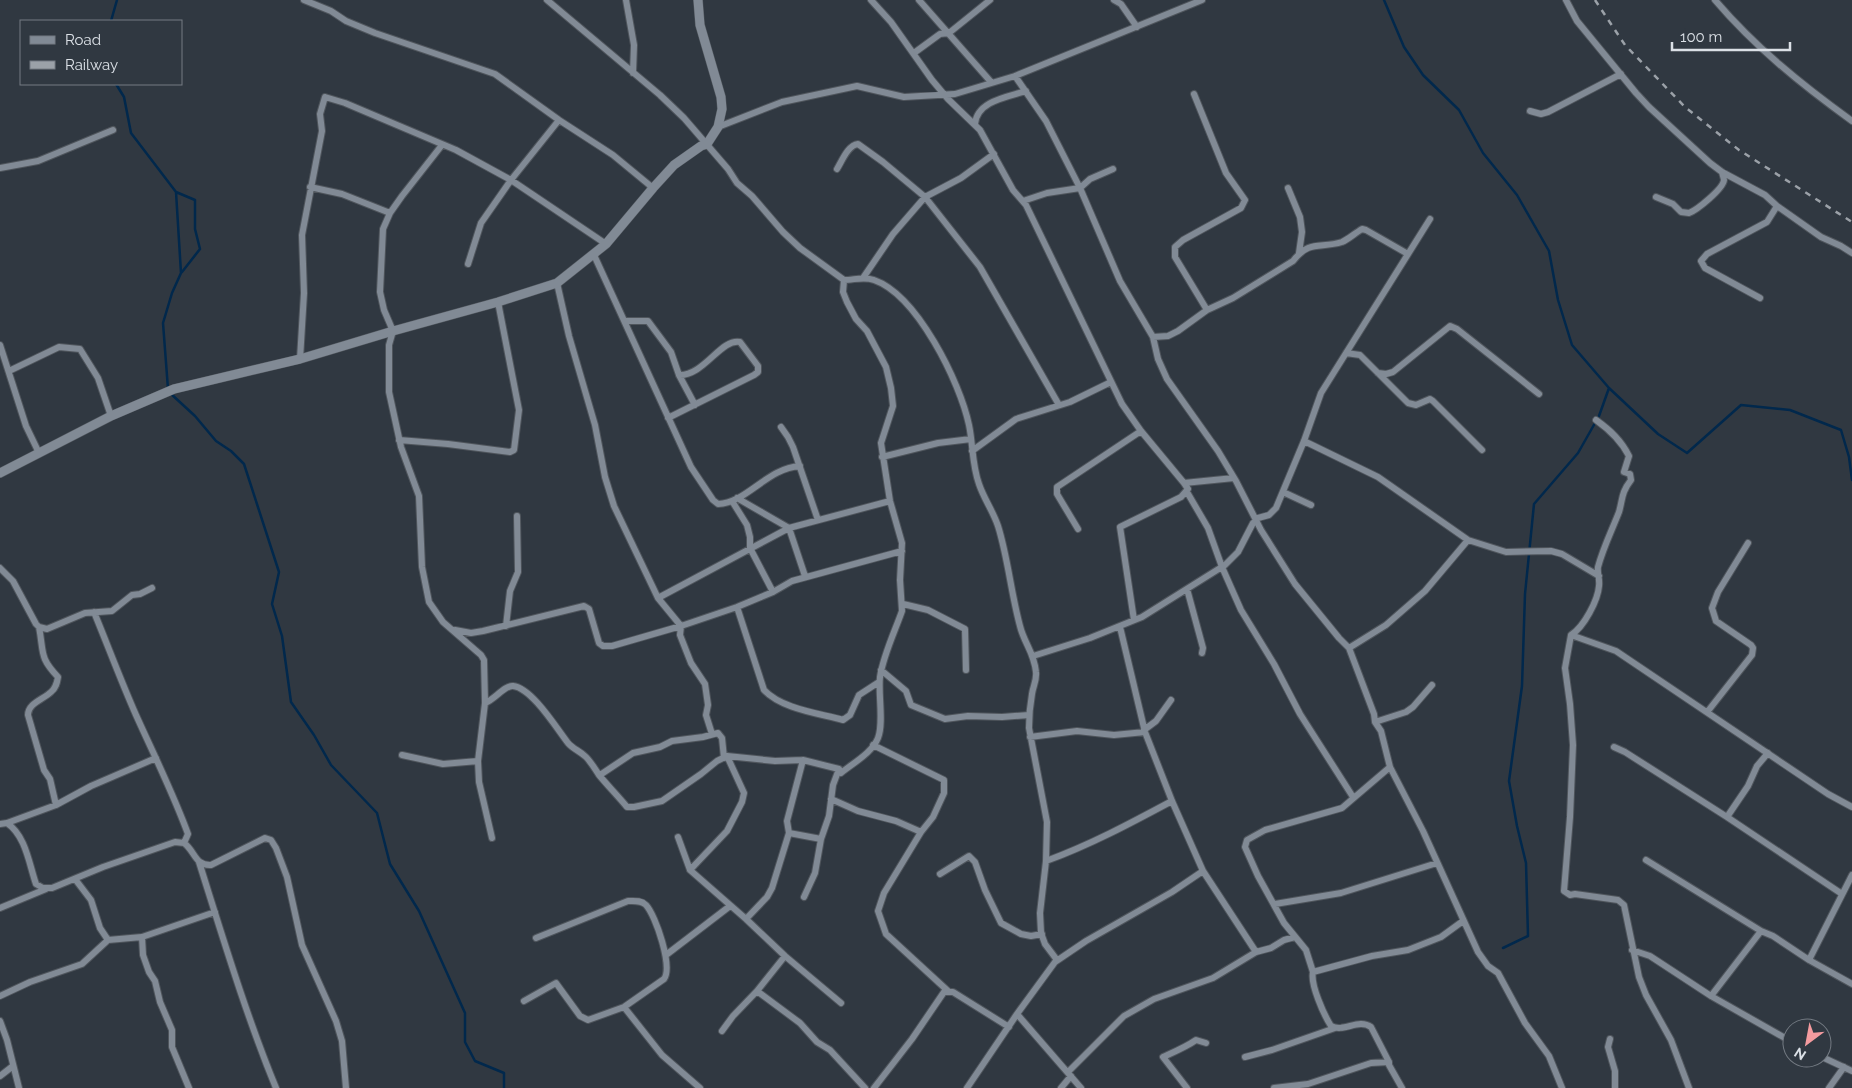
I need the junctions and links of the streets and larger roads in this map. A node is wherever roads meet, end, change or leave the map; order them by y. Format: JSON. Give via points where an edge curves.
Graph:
{"nodes":[{"id":1,"x":304,"y":0,"type":"edge"},
{"id":2,"x":547,"y":0,"type":"edge"},
{"id":3,"x":626,"y":0,"type":"edge"},
{"id":4,"x":698,"y":0,"type":"edge"},
{"id":5,"x":871,"y":0,"type":"edge"},
{"id":6,"x":919,"y":0,"type":"edge"},
{"id":7,"x":990,"y":0,"type":"edge"},
{"id":8,"x":1114,"y":0,"type":"edge"},
{"id":9,"x":1202,"y":0,"type":"edge"},
{"id":10,"x":1566,"y":0,"type":"edge"},
{"id":11,"x":1716,"y":0,"type":"edge"},
{"id":12,"x":1136,"y":27,"type":"junction"},
{"id":13,"x":949,"y":33,"type":"junction"},
{"id":14,"x":914,"y":53,"type":"junction"},
{"id":15,"x":633,"y":72,"type":"junction"},
{"id":16,"x":1621,"y":74,"type":"junction"},
{"id":17,"x":1015,"y":76,"type":"junction"},
{"id":18,"x":992,"y":82,"type":"junction"},
{"id":19,"x":1026,"y":91,"type":"junction"},
{"id":20,"x":1194,"y":94,"type":"dead end"},
{"id":21,"x":944,"y":95,"type":"junction"},
{"id":22,"x":1530,"y":110,"type":"dead end"},
{"id":23,"x":559,"y":120,"type":"junction"},
{"id":24,"x":1852,"y":121,"type":"edge"},
{"id":25,"x":975,"y":124,"type":"junction"},
{"id":26,"x":718,"y":128,"type":"junction"},
{"id":27,"x":113,"y":130,"type":"dead end"},
{"id":28,"x":707,"y":144,"type":"junction"},
{"id":29,"x":442,"y":145,"type":"junction"},
{"id":30,"x":994,"y":154,"type":"junction"},
{"id":31,"x":0,"y":168,"type":"edge"},
{"id":32,"x":837,"y":169,"type":"dead end"},
{"id":33,"x":1113,"y":169,"type":"dead end"},
{"id":34,"x":1722,"y":172,"type":"junction"},
{"id":35,"x":511,"y":180,"type":"junction"},
{"id":36,"x":310,"y":187,"type":"junction"},
{"id":37,"x":653,"y":188,"type":"junction"},
{"id":38,"x":1080,"y":188,"type":"junction"},
{"id":39,"x":1288,"y":188,"type":"dead end"},
{"id":40,"x":924,"y":197,"type":"junction"},
{"id":41,"x":1656,"y":197,"type":"dead end"},
{"id":42,"x":1023,"y":201,"type":"junction"},
{"id":43,"x":1777,"y":206,"type":"junction"},
{"id":44,"x":390,"y":213,"type":"junction"},
{"id":45,"x":1430,"y":219,"type":"dead end"},
{"id":46,"x":606,"y":244,"type":"junction"},
{"id":47,"x":1299,"y":253,"type":"junction"},
{"id":48,"x":1852,"y":253,"type":"edge"},
{"id":49,"x":1408,"y":254,"type":"junction"},
{"id":50,"x":594,"y":255,"type":"junction"},
{"id":51,"x":468,"y":264,"type":"dead end"},
{"id":52,"x":863,"y":278,"type":"junction"},
{"id":53,"x":844,"y":280,"type":"junction"},
{"id":54,"x":557,"y":283,"type":"junction"},
{"id":55,"x":1760,"y":298,"type":"dead end"},
{"id":56,"x":498,"y":302,"type":"junction"},
{"id":57,"x":1207,"y":310,"type":"junction"},
{"id":58,"x":625,"y":321,"type":"junction"},
{"id":59,"x":392,"y":331,"type":"junction"},
{"id":60,"x":1153,"y":337,"type":"junction"},
{"id":61,"x":0,"y":345,"type":"edge"},
{"id":62,"x":1346,"y":353,"type":"junction"},
{"id":63,"x":300,"y":359,"type":"junction"},
{"id":64,"x":9,"y":371,"type":"junction"},
{"id":65,"x":1378,"y":373,"type":"junction"},
{"id":66,"x":679,"y":375,"type":"junction"},
{"id":67,"x":1111,"y":382,"type":"junction"},
{"id":68,"x":1539,"y":394,"type":"dead end"},
{"id":69,"x":695,"y":405,"type":"junction"},
{"id":70,"x":1059,"y":405,"type":"junction"},
{"id":71,"x":111,"y":416,"type":"junction"},
{"id":72,"x":668,"y":418,"type":"junction"},
{"id":73,"x":1596,"y":420,"type":"dead end"},
{"id":74,"x":781,"y":427,"type":"dead end"},
{"id":75,"x":1141,"y":431,"type":"junction"},
{"id":76,"x":971,"y":439,"type":"junction"},
{"id":77,"x":400,"y":440,"type":"junction"},
{"id":78,"x":1304,"y":441,"type":"junction"},
{"id":79,"x":1482,"y":450,"type":"dead end"},
{"id":80,"x":972,"y":451,"type":"junction"},
{"id":81,"x":39,"y":453,"type":"junction"},
{"id":82,"x":882,"y":458,"type":"junction"},
{"id":83,"x":800,"y":466,"type":"junction"},
{"id":84,"x":0,"y":473,"type":"edge"},
{"id":85,"x":1234,"y":478,"type":"junction"},
{"id":86,"x":1184,"y":483,"type":"junction"},
{"id":87,"x":1187,"y":492,"type":"junction"},
{"id":88,"x":1283,"y":492,"type":"junction"},
{"id":89,"x":734,"y":499,"type":"junction"},
{"id":90,"x":890,"y":501,"type":"junction"},
{"id":91,"x":1311,"y":505,"type":"dead end"},
{"id":92,"x":517,"y":516,"type":"dead end"},
{"id":93,"x":818,"y":520,"type":"junction"},
{"id":94,"x":1256,"y":521,"type":"junction"},
{"id":95,"x":789,"y":528,"type":"junction"},
{"id":96,"x":1078,"y":529,"type":"dead end"},
{"id":97,"x":1468,"y":540,"type":"junction"},
{"id":98,"x":1748,"y":542,"type":"dead end"},
{"id":99,"x":750,"y":548,"type":"junction"},
{"id":100,"x":902,"y":551,"type":"junction"},
{"id":101,"x":1222,"y":567,"type":"junction"},
{"id":102,"x":0,"y":568,"type":"edge"},
{"id":103,"x":805,"y":576,"type":"junction"},
{"id":104,"x":1599,"y":576,"type":"junction"},
{"id":105,"x":152,"y":588,"type":"dead end"},
{"id":106,"x":1187,"y":589,"type":"junction"},
{"id":107,"x":773,"y":592,"type":"junction"},
{"id":108,"x":658,"y":598,"type":"junction"},
{"id":109,"x":903,"y":604,"type":"junction"},
{"id":110,"x":737,"y":607,"type":"junction"},
{"id":111,"x":94,"y":612,"type":"junction"},
{"id":112,"x":1134,"y":620,"type":"junction"},
{"id":113,"x":506,"y":626,"type":"junction"},
{"id":114,"x":681,"y":626,"type":"junction"},
{"id":115,"x":39,"y":627,"type":"junction"},
{"id":116,"x":1120,"y":627,"type":"junction"},
{"id":117,"x":453,"y":630,"type":"junction"},
{"id":118,"x":1571,"y":635,"type":"junction"},
{"id":119,"x":1349,"y":648,"type":"junction"},
{"id":120,"x":1202,"y":653,"type":"dead end"},
{"id":121,"x":1033,"y":656,"type":"junction"},
{"id":122,"x":881,"y":670,"type":"junction"},
{"id":123,"x":966,"y":670,"type":"dead end"},
{"id":124,"x":880,"y":682,"type":"junction"},
{"id":125,"x":1432,"y":685,"type":"dead end"},
{"id":126,"x":1171,"y":700,"type":"dead end"},
{"id":127,"x":485,"y":703,"type":"junction"},
{"id":128,"x":1708,"y":712,"type":"junction"},
{"id":129,"x":1029,"y":715,"type":"junction"},
{"id":130,"x":1375,"y":722,"type":"junction"},
{"id":131,"x":1145,"y":731,"type":"junction"},
{"id":132,"x":712,"y":734,"type":"junction"},
{"id":133,"x":1030,"y":737,"type":"junction"},
{"id":134,"x":873,"y":745,"type":"junction"},
{"id":135,"x":1614,"y":747,"type":"dead end"},
{"id":136,"x":1768,"y":753,"type":"junction"},
{"id":137,"x":402,"y":755,"type":"dead end"},
{"id":138,"x":726,"y":757,"type":"junction"},
{"id":139,"x":156,"y":758,"type":"junction"},
{"id":140,"x":803,"y":760,"type":"junction"},
{"id":141,"x":478,"y":761,"type":"junction"},
{"id":142,"x":1390,"y":767,"type":"junction"},
{"id":143,"x":839,"y":769,"type":"junction"},
{"id":144,"x":600,"y":775,"type":"junction"},
{"id":145,"x":1353,"y":797,"type":"junction"},
{"id":146,"x":831,"y":799,"type":"junction"},
{"id":147,"x":1172,"y":801,"type":"junction"},
{"id":148,"x":56,"y":806,"type":"junction"},
{"id":149,"x":1852,"y":807,"type":"edge"},
{"id":150,"x":1727,"y":817,"type":"junction"},
{"id":151,"x":4,"y":823,"type":"edge"},
{"id":152,"x":921,"y":832,"type":"junction"},
{"id":153,"x":789,"y":833,"type":"junction"},
{"id":154,"x":678,"y":837,"type":"dead end"},
{"id":155,"x":492,"y":838,"type":"dead end"},
{"id":156,"x":821,"y":839,"type":"junction"},
{"id":157,"x":184,"y":843,"type":"junction"},
{"id":158,"x":1646,"y":860,"type":"dead end"},
{"id":159,"x":1046,"y":861,"type":"junction"},
{"id":160,"x":199,"y":862,"type":"junction"},
{"id":161,"x":1437,"y":863,"type":"junction"},
{"id":162,"x":690,"y":870,"type":"junction"},
{"id":163,"x":1202,"y":871,"type":"junction"},
{"id":164,"x":940,"y":874,"type":"dead end"},
{"id":165,"x":1852,"y":875,"type":"edge"},
{"id":166,"x":75,"y":878,"type":"junction"},
{"id":167,"x":47,"y":888,"type":"junction"},
{"id":168,"x":1842,"y":894,"type":"junction"},
{"id":169,"x":804,"y":897,"type":"dead end"},
{"id":170,"x":1275,"y":904,"type":"junction"},
{"id":171,"x":730,"y":906,"type":"junction"},
{"id":172,"x":0,"y":908,"type":"edge"},
{"id":173,"x":215,"y":912,"type":"junction"},
{"id":174,"x":746,"y":919,"type":"junction"},
{"id":175,"x":1463,"y":921,"type":"junction"},
{"id":176,"x":1761,"y":931,"type":"junction"},
{"id":177,"x":1042,"y":934,"type":"junction"},
{"id":178,"x":142,"y":937,"type":"junction"},
{"id":179,"x":1295,"y":937,"type":"junction"},
{"id":180,"x":536,"y":938,"type":"dead end"},
{"id":181,"x":108,"y":940,"type":"junction"},
{"id":182,"x":1632,"y":950,"type":"junction"},
{"id":183,"x":1256,"y":952,"type":"junction"},
{"id":184,"x":666,"y":954,"type":"junction"},
{"id":185,"x":785,"y":956,"type":"junction"},
{"id":186,"x":1057,"y":960,"type":"junction"},
{"id":187,"x":1809,"y":960,"type":"junction"},
{"id":188,"x":1313,"y":972,"type":"junction"},
{"id":189,"x":1852,"y":984,"type":"edge"},
{"id":190,"x":757,"y":991,"type":"junction"},
{"id":191,"x":948,"y":991,"type":"junction"},
{"id":192,"x":0,"y":996,"type":"edge"},
{"id":193,"x":1711,"y":996,"type":"junction"},
{"id":194,"x":524,"y":1000,"type":"dead end"},
{"id":195,"x":841,"y":1003,"type":"dead end"},
{"id":196,"x":624,"y":1007,"type":"junction"},
{"id":197,"x":1017,"y":1014,"type":"junction"},
{"id":198,"x":0,"y":1021,"type":"edge"},
{"id":199,"x":1009,"y":1026,"type":"junction"},
{"id":200,"x":1335,"y":1028,"type":"junction"},
{"id":201,"x":722,"y":1031,"type":"dead end"},
{"id":202,"x":1782,"y":1036,"type":"edge"},
{"id":203,"x":1610,"y":1039,"type":"dead end"},
{"id":204,"x":1206,"y":1043,"type":"dead end"},
{"id":205,"x":1245,"y":1057,"type":"dead end"},
{"id":206,"x":1389,"y":1062,"type":"junction"},
{"id":207,"x":1832,"y":1062,"type":"edge"},
{"id":208,"x":13,"y":1066,"type":"junction"},
{"id":209,"x":1844,"y":1067,"type":"junction"},
{"id":210,"x":1852,"y":1071,"type":"edge"},
{"id":211,"x":1070,"y":1074,"type":"junction"},
{"id":212,"x":0,"y":1076,"type":"edge"},
{"id":213,"x":1303,"y":1086,"type":"edge"},
{"id":214,"x":971,"y":1087,"type":"edge"},
{"id":215,"x":19,"y":1088,"type":"edge"},
{"id":216,"x":189,"y":1088,"type":"edge"},
{"id":217,"x":276,"y":1088,"type":"edge"},
{"id":218,"x":346,"y":1088,"type":"edge"},
{"id":219,"x":700,"y":1088,"type":"edge"},
{"id":220,"x":865,"y":1088,"type":"edge"},
{"id":221,"x":874,"y":1088,"type":"edge"},
{"id":222,"x":1061,"y":1088,"type":"edge"},
{"id":223,"x":1081,"y":1088,"type":"edge"},
{"id":224,"x":1187,"y":1088,"type":"edge"},
{"id":225,"x":1274,"y":1088,"type":"edge"},
{"id":226,"x":1402,"y":1088,"type":"edge"},
{"id":227,"x":1562,"y":1088,"type":"edge"},
{"id":228,"x":1616,"y":1088,"type":"edge"},
{"id":229,"x":1689,"y":1088,"type":"edge"},
{"id":230,"x":1829,"y":1088,"type":"edge"}],
"edges":[{"from":1,"to":23,"type":"street","via":[[331,11],[346,22],[495,74]]},
{"from":2,"to":15,"type":"street"},
{"from":3,"to":15,"type":"street","via":[[634,45]]},
{"from":4,"to":26,"type":"street","via":[[700,25],[721,97]]},
{"from":5,"to":14,"type":"street"},
{"from":6,"to":13,"type":"street"},
{"from":7,"to":13,"type":"street"},
{"from":8,"to":12,"type":"street","via":[[1121,4]]},
{"from":9,"to":12,"type":"street"},
{"from":10,"to":16,"type":"street","via":[[1577,21]]},
{"from":11,"to":24,"type":"street","via":[[1779,65]]},
{"from":12,"to":17,"type":"street"},
{"from":13,"to":14,"type":"street","via":[[940,34]]},
{"from":13,"to":18,"type":"street"},
{"from":14,"to":21,"type":"street"},
{"from":15,"to":28,"type":"street","via":[[684,118]]},
{"from":16,"to":22,"type":"street","via":[[1548,112],[1541,114]]},
{"from":16,"to":34,"type":"street","via":[[1649,107]]},
{"from":17,"to":18,"type":"street"},
{"from":17,"to":19,"type":"street"},
{"from":18,"to":21,"type":"street"},
{"from":19,"to":25,"type":"street","via":[[983,106]]},
{"from":19,"to":38,"type":"street","via":[[1046,120]]},
{"from":20,"to":57,"type":"street","via":[[1226,172],[1244,200],[1241,208],[1175,247],[1175,257]]},
{"from":21,"to":25,"type":"street"},
{"from":21,"to":26,"type":"street","via":[[904,97],[858,86],[782,102]]},
{"from":23,"to":35,"type":"street"},
{"from":23,"to":37,"type":"street","via":[[613,155]]},
{"from":25,"to":30,"type":"street"},
{"from":26,"to":28,"type":"street"},
{"from":27,"to":31,"type":"street","via":[[38,161]]},
{"from":28,"to":37,"type":"street","via":[[674,165]]},
{"from":28,"to":53,"type":"street","via":[[783,232]]},
{"from":29,"to":35,"type":"street"},
{"from":29,"to":36,"type":"street","via":[[325,97],[320,114],[322,131]]},
{"from":29,"to":44,"type":"street"},
{"from":30,"to":40,"type":"street","via":[[961,178]]},
{"from":30,"to":42,"type":"street","via":[[1013,190]]},
{"from":32,"to":40,"type":"street","via":[[850,148],[858,144]]},
{"from":33,"to":38,"type":"street","via":[[1090,179]]},
{"from":34,"to":41,"type":"street","via":[[1722,184],[1710,198],[1689,213],[1681,212],[1673,204]]},
{"from":34,"to":43,"type":"street","via":[[1765,194]]},
{"from":35,"to":46,"type":"street"},
{"from":35,"to":51,"type":"street","via":[[481,223]]},
{"from":36,"to":44,"type":"street","via":[[342,194]]},
{"from":36,"to":63,"type":"street","via":[[302,235],[304,293]]},
{"from":37,"to":46,"type":"street"},
{"from":38,"to":42,"type":"street"},
{"from":38,"to":60,"type":"street","via":[[1120,281]]},
{"from":39,"to":47,"type":"street","via":[[1300,217]]},
{"from":40,"to":52,"type":"street","via":[[893,234]]},
{"from":40,"to":70,"type":"street","via":[[980,267]]},
{"from":42,"to":67,"type":"street"},
{"from":43,"to":48,"type":"street","via":[[1821,237]]},
{"from":43,"to":55,"type":"street","via":[[1767,222],[1707,254],[1701,261],[1706,268]]},
{"from":44,"to":59,"type":"street","via":[[383,229],[380,286]]},
{"from":45,"to":49,"type":"street"},
{"from":46,"to":50,"type":"street"},
{"from":47,"to":49,"type":"street","via":[[1312,246],[1342,242],[1362,229]]},
{"from":47,"to":57,"type":"street","via":[[1293,261]]},
{"from":49,"to":62,"type":"street"},
{"from":50,"to":54,"type":"street"},
{"from":50,"to":58,"type":"street"},
{"from":52,"to":53,"type":"street"},
{"from":52,"to":76,"type":"street","via":[[882,283],[891,290],[930,334],[956,384]]},
{"from":53,"to":82,"type":"street","via":[[843,292],[847,302],[886,366],[891,388],[893,406],[882,436]]},
{"from":54,"to":56,"type":"street"},
{"from":54,"to":108,"type":"street","via":[[595,425],[605,478],[614,506]]},
{"from":56,"to":59,"type":"street"},
{"from":56,"to":77,"type":"street","via":[[520,410],[514,450]]},
{"from":57,"to":60,"type":"street","via":[[1168,336]]},
{"from":58,"to":66,"type":"street","via":[[648,321],[671,352]]},
{"from":58,"to":72,"type":"street"},
{"from":59,"to":63,"type":"street"},
{"from":59,"to":77,"type":"street","via":[[388,392]]},
{"from":60,"to":85,"type":"street","via":[[1167,379]]},
{"from":61,"to":64,"type":"street"},
{"from":62,"to":65,"type":"street","via":[[1360,355]]},
{"from":62,"to":78,"type":"street","via":[[1320,394]]},
{"from":63,"to":71,"type":"street","via":[[174,389]]},
{"from":64,"to":71,"type":"street","via":[[59,347],[80,349],[98,378]]},
{"from":64,"to":81,"type":"street","via":[[26,426]]},
{"from":65,"to":68,"type":"street","via":[[1393,372],[1450,326]]},
{"from":65,"to":79,"type":"street","via":[[1408,403],[1416,405],[1430,399],[1434,401]]},
{"from":66,"to":69,"type":"street"},
{"from":66,"to":69,"type":"street","via":[[693,373],[735,341],[740,342],[758,366],[754,376]]},
{"from":67,"to":70,"type":"street"},
{"from":67,"to":75,"type":"street"},
{"from":69,"to":72,"type":"street"},
{"from":70,"to":80,"type":"street","via":[[1016,419]]},
{"from":71,"to":81,"type":"street"},
{"from":72,"to":89,"type":"street","via":[[691,467],[713,500],[718,504]]},
{"from":73,"to":104,"type":"street","via":[[1624,445],[1629,456],[1624,472],[1630,474],[1602,554]]},
{"from":74,"to":83,"type":"street"},
{"from":75,"to":86,"type":"street"},
{"from":75,"to":96,"type":"street","via":[[1057,487],[1057,494]]},
{"from":76,"to":80,"type":"street"},
{"from":76,"to":82,"type":"street","via":[[938,443]]},
{"from":77,"to":117,"type":"street","via":[[419,496],[422,567],[429,602]]},
{"from":78,"to":88,"type":"street"},
{"from":78,"to":97,"type":"street","via":[[1378,477]]},
{"from":80,"to":121,"type":"street","via":[[979,484],[998,528],[1021,631]]},
{"from":81,"to":84,"type":"street"},
{"from":82,"to":90,"type":"street"},
{"from":83,"to":89,"type":"street","via":[[780,470]]},
{"from":83,"to":93,"type":"street"},
{"from":85,"to":86,"type":"street"},
{"from":85,"to":94,"type":"street"},
{"from":86,"to":87,"type":"street"},
{"from":87,"to":101,"type":"street","via":[[1208,528]]},
{"from":87,"to":112,"type":"street","via":[[1120,527]]},
{"from":88,"to":91,"type":"street"},
{"from":88,"to":94,"type":"street","via":[[1273,512]]},
{"from":89,"to":95,"type":"street"},
{"from":89,"to":99,"type":"street","via":[[747,525]]},
{"from":90,"to":93,"type":"street"},
{"from":90,"to":100,"type":"street"},
{"from":92,"to":113,"type":"street","via":[[518,572],[510,591]]},
{"from":93,"to":95,"type":"street"},
{"from":94,"to":101,"type":"street","via":[[1238,552]]},
{"from":94,"to":119,"type":"street","via":[[1295,584]]},
{"from":95,"to":99,"type":"street"},
{"from":95,"to":103,"type":"street"},
{"from":97,"to":104,"type":"street","via":[[1506,552],[1557,552]]},
{"from":97,"to":119,"type":"street","via":[[1426,591],[1386,625]]},
{"from":98,"to":128,"type":"street","via":[[1712,608],[1716,621],[1751,645],[1753,651]]},
{"from":99,"to":107,"type":"street"},
{"from":99,"to":108,"type":"street"},
{"from":100,"to":103,"type":"street"},
{"from":100,"to":109,"type":"street","via":[[900,580]]},
{"from":101,"to":106,"type":"street"},
{"from":101,"to":145,"type":"street","via":[[1300,714]]},
{"from":102,"to":115,"type":"street","via":[[13,581]]},
{"from":103,"to":107,"type":"street"},
{"from":104,"to":118,"type":"street","via":[[1599,591],[1592,608]]},
{"from":105,"to":111,"type":"street","via":[[132,596],[112,610]]},
{"from":106,"to":112,"type":"street"},
{"from":106,"to":120,"type":"street"},
{"from":107,"to":110,"type":"street"},
{"from":108,"to":114,"type":"street"},
{"from":109,"to":122,"type":"street"},
{"from":109,"to":123,"type":"street","via":[[928,610],[965,629]]},
{"from":110,"to":114,"type":"street"},
{"from":110,"to":124,"type":"street","via":[[764,690],[786,706],[843,720],[850,715],[859,695]]},
{"from":111,"to":115,"type":"street","via":[[48,629]]},
{"from":111,"to":139,"type":"street"},
{"from":112,"to":116,"type":"street"},
{"from":113,"to":114,"type":"street","via":[[584,606],[589,609],[599,643],[603,646]]},
{"from":113,"to":117,"type":"street","via":[[471,633]]},
{"from":114,"to":132,"type":"street","via":[[680,635],[691,663],[705,684],[706,715]]},
{"from":115,"to":148,"type":"street","via":[[42,656],[58,677],[51,693],[30,708],[28,715]]},
{"from":116,"to":121,"type":"street"},
{"from":116,"to":131,"type":"street"},
{"from":117,"to":127,"type":"street","via":[[484,660]]},
{"from":118,"to":128,"type":"street","via":[[1616,651]]},
{"from":118,"to":182,"type":"street","via":[[1565,668],[1573,745],[1564,891],[1621,902]]},
{"from":119,"to":130,"type":"street"},
{"from":121,"to":129,"type":"street","via":[[1036,675]]},
{"from":122,"to":124,"type":"street"},
{"from":122,"to":129,"type":"street","via":[[904,689],[914,707],[945,719]]},
{"from":124,"to":134,"type":"street","via":[[880,729]]},
{"from":125,"to":130,"type":"street","via":[[1406,712]]},
{"from":126,"to":131,"type":"street"},
{"from":127,"to":141,"type":"street"},
{"from":127,"to":144,"type":"street","via":[[509,686],[522,689],[546,712],[569,745],[586,757]]},
{"from":128,"to":136,"type":"street"},
{"from":129,"to":133,"type":"street"},
{"from":130,"to":142,"type":"street","via":[[1381,731]]},
{"from":131,"to":133,"type":"street","via":[[1110,735],[1077,731]]},
{"from":131,"to":147,"type":"street"},
{"from":132,"to":138,"type":"street","via":[[718,733],[722,738]]},
{"from":132,"to":144,"type":"street","via":[[672,741],[633,753]]},
{"from":133,"to":159,"type":"street","via":[[1046,811]]},
{"from":134,"to":143,"type":"street","via":[[841,773]]},
{"from":134,"to":152,"type":"street","via":[[944,780],[944,793],[933,817]]},
{"from":135,"to":150,"type":"street"},
{"from":136,"to":149,"type":"street"},
{"from":136,"to":150,"type":"street"},
{"from":137,"to":141,"type":"street","via":[[443,764]]},
{"from":138,"to":140,"type":"street"},
{"from":138,"to":144,"type":"street","via":[[717,760],[662,801],[634,807],[627,807]]},
{"from":138,"to":162,"type":"street","via":[[744,793],[742,802],[727,831]]},
{"from":139,"to":148,"type":"street","via":[[91,786]]},
{"from":139,"to":157,"type":"street","via":[[188,834]]},
{"from":140,"to":143,"type":"street"},
{"from":140,"to":153,"type":"street","via":[[787,821]]},
{"from":141,"to":155,"type":"street","via":[[478,782]]},
{"from":142,"to":145,"type":"street"},
{"from":142,"to":161,"type":"street"},
{"from":143,"to":146,"type":"street"},
{"from":145,"to":170,"type":"street","via":[[1338,810],[1265,830],[1247,840],[1247,853]]},
{"from":146,"to":152,"type":"street"},
{"from":146,"to":156,"type":"street"},
{"from":147,"to":159,"type":"street","via":[[1107,836]]},
{"from":147,"to":163,"type":"street"},
{"from":148,"to":151,"type":"street"},
{"from":150,"to":168,"type":"street"},
{"from":151,"to":167,"type":"street","via":[[15,830],[27,853],[36,884]]},
{"from":152,"to":191,"type":"street","via":[[884,893],[878,912],[886,934]]},
{"from":153,"to":156,"type":"street"},
{"from":153,"to":174,"type":"street","via":[[772,888]]},
{"from":154,"to":162,"type":"street"},
{"from":156,"to":169,"type":"street","via":[[816,873]]},
{"from":157,"to":160,"type":"street"},
{"from":157,"to":166,"type":"street","via":[[175,842]]},
{"from":158,"to":176,"type":"street"},
{"from":159,"to":177,"type":"street","via":[[1040,913]]},
{"from":160,"to":173,"type":"street"},
{"from":160,"to":218,"type":"street","via":[[211,865],[265,838],[274,844],[287,877],[302,945],[342,1041]]},
{"from":161,"to":170,"type":"street","via":[[1341,893]]},
{"from":161,"to":175,"type":"street"},
{"from":162,"to":171,"type":"street"},
{"from":163,"to":183,"type":"street"},
{"from":163,"to":186,"type":"street"},
{"from":164,"to":177,"type":"street","via":[[969,856],[975,862],[1001,923],[1021,934]]},
{"from":165,"to":168,"type":"street"},
{"from":166,"to":167,"type":"street"},
{"from":166,"to":181,"type":"street","via":[[89,896],[100,928]]},
{"from":167,"to":172,"type":"street"},
{"from":168,"to":187,"type":"street"},
{"from":170,"to":179,"type":"street"},
{"from":171,"to":174,"type":"street"},
{"from":171,"to":184,"type":"street"},
{"from":173,"to":178,"type":"street"},
{"from":173,"to":217,"type":"street"},
{"from":174,"to":185,"type":"street"},
{"from":175,"to":188,"type":"street","via":[[1441,937],[1408,950]]},
{"from":175,"to":227,"type":"street","via":[[1478,952],[1498,973],[1549,1056]]},
{"from":176,"to":187,"type":"street"},
{"from":176,"to":193,"type":"street"},
{"from":177,"to":186,"type":"street"},
{"from":178,"to":181,"type":"street"},
{"from":178,"to":216,"type":"street","via":[[143,955],[172,1030],[172,1047]]},
{"from":179,"to":183,"type":"street"},
{"from":179,"to":188,"type":"street","via":[[1306,950]]},
{"from":180,"to":184,"type":"street","via":[[628,901],[638,901],[647,906]]},
{"from":181,"to":192,"type":"street","via":[[82,964]]},
{"from":182,"to":193,"type":"street","via":[[1650,956]]},
{"from":182,"to":229,"type":"street","via":[[1646,996],[1671,1040]]},
{"from":183,"to":211,"type":"street","via":[[1213,978],[1154,999],[1124,1016]]},
{"from":184,"to":196,"type":"street","via":[[666,976]]},
{"from":185,"to":190,"type":"street"},
{"from":185,"to":195,"type":"street"},
{"from":186,"to":197,"type":"street"},
{"from":187,"to":189,"type":"street"},
{"from":188,"to":200,"type":"street","via":[[1311,978],[1319,999],[1328,1021]]},
{"from":190,"to":201,"type":"street"},
{"from":190,"to":220,"type":"street","via":[[800,1023]]},
{"from":191,"to":199,"type":"street"},
{"from":191,"to":221,"type":"street","via":[[942,994]]},
{"from":193,"to":202,"type":"street"},
{"from":194,"to":196,"type":"street","via":[[556,983],[585,1019]]},
{"from":196,"to":219,"type":"street","via":[[662,1055]]},
{"from":197,"to":199,"type":"street"},
{"from":197,"to":211,"type":"street"},
{"from":198,"to":208,"type":"street"},
{"from":199,"to":214,"type":"street"},
{"from":200,"to":205,"type":"street"},
{"from":200,"to":206,"type":"street","via":[[1366,1024],[1374,1032]]},
{"from":203,"to":228,"type":"street","via":[[1608,1047]]},
{"from":204,"to":224,"type":"street","via":[[1196,1040],[1163,1057]]},
{"from":206,"to":213,"type":"street","via":[[1371,1063]]},
{"from":206,"to":226,"type":"street"},
{"from":207,"to":209,"type":"street"},
{"from":208,"to":212,"type":"street"},
{"from":208,"to":215,"type":"street"},
{"from":209,"to":210,"type":"street"},
{"from":209,"to":230,"type":"street"},
{"from":211,"to":222,"type":"street"},
{"from":211,"to":223,"type":"street"},
{"from":213,"to":225,"type":"street"}]}
